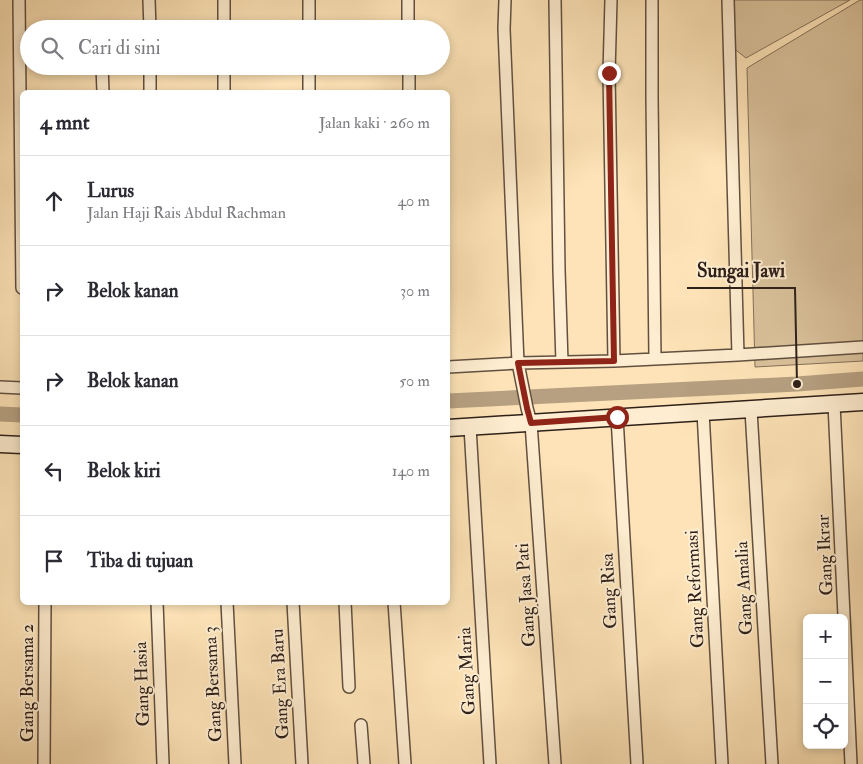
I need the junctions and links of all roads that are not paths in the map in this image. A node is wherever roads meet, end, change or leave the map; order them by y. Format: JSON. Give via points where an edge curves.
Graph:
{"nodes":[{"id":1,"x":19,"y":0,"type":"edge"},
{"id":2,"x":150,"y":0,"type":"edge"},
{"id":3,"x":224,"y":0,"type":"edge"},
{"id":4,"x":309,"y":0,"type":"edge"},
{"id":5,"x":408,"y":0,"type":"edge"},
{"id":6,"x":505,"y":0,"type":"edge"},
{"id":7,"x":555,"y":0,"type":"edge"},
{"id":8,"x":611,"y":0,"type":"edge"},
{"id":9,"x":652,"y":0,"type":"edge"},
{"id":10,"x":728,"y":0,"type":"edge"},
{"id":11,"x":150,"y":20,"type":"edge"},
{"id":12,"x":224,"y":20,"type":"edge"},
{"id":13,"x":309,"y":20,"type":"edge"},
{"id":14,"x":408,"y":20,"type":"edge"},
{"id":15,"x":102,"y":75,"type":"edge"},
{"id":16,"x":150,"y":75,"type":"edge"},
{"id":17,"x":224,"y":75,"type":"edge"},
{"id":18,"x":309,"y":75,"type":"edge"},
{"id":19,"x":409,"y":75,"type":"edge"},
{"id":20,"x":103,"y":90,"type":"edge"},
{"id":21,"x":150,"y":90,"type":"edge"},
{"id":22,"x":224,"y":90,"type":"edge"},
{"id":23,"x":309,"y":90,"type":"edge"},
{"id":24,"x":409,"y":90,"type":"edge"},
{"id":25,"x":20,"y":96,"type":"edge"},
{"id":26,"x":863,"y":347,"type":"edge"},
{"id":27,"x":738,"y":355,"type":"junction"},
{"id":28,"x":655,"y":359,"type":"junction"},
{"id":29,"x":614,"y":361,"type":"junction"},
{"id":30,"x":562,"y":362,"type":"junction"},
{"id":31,"x":450,"y":367,"type":"edge"},
{"id":32,"x":518,"y":367,"type":"junction"},
{"id":33,"x":0,"y":388,"type":"edge"},
{"id":34,"x":20,"y":388,"type":"edge"},
{"id":35,"x":863,"y":402,"type":"edge"},
{"id":36,"x":834,"y":404,"type":"junction"},
{"id":37,"x":751,"y":410,"type":"junction"},
{"id":38,"x":702,"y":412,"type":"junction"},
{"id":39,"x":529,"y":415,"type":"junction"},
{"id":40,"x":617,"y":417,"type":"junction"},
{"id":41,"x":470,"y":427,"type":"junction"},
{"id":42,"x":450,"y":428,"type":"edge"},
{"id":43,"x":0,"y":444,"type":"edge"},
{"id":44,"x":20,"y":444,"type":"edge"},
{"id":45,"x":46,"y":605,"type":"edge"},
{"id":46,"x":157,"y":605,"type":"edge"},
{"id":47,"x":227,"y":605,"type":"edge"},
{"id":48,"x":293,"y":605,"type":"edge"},
{"id":49,"x":346,"y":605,"type":"edge"},
{"id":50,"x":394,"y":605,"type":"edge"},
{"id":51,"x":349,"y":687,"type":"dead end"},
{"id":52,"x":361,"y":725,"type":"dead end"},
{"id":53,"x":44,"y":764,"type":"edge"},
{"id":54,"x":163,"y":764,"type":"edge"},
{"id":55,"x":235,"y":764,"type":"edge"},
{"id":56,"x":302,"y":764,"type":"edge"},
{"id":57,"x":364,"y":764,"type":"edge"},
{"id":58,"x":405,"y":764,"type":"edge"},
{"id":59,"x":490,"y":764,"type":"edge"},
{"id":60,"x":555,"y":764,"type":"edge"},
{"id":61,"x":637,"y":764,"type":"edge"},
{"id":62,"x":722,"y":764,"type":"edge"},
{"id":63,"x":772,"y":764,"type":"edge"},
{"id":64,"x":851,"y":764,"type":"edge"}],
"edges":[{"from":1,"to":25,"type":"street"},
{"from":2,"to":11,"type":"street"},
{"from":3,"to":12,"type":"street"},
{"from":4,"to":13,"type":"street"},
{"from":5,"to":14,"type":"street"},
{"from":6,"to":32,"type":"street","name":"Gang Jasa Pati"},
{"from":7,"to":30,"type":"street"},
{"from":8,"to":29,"type":"street","via":[[609,73]]},
{"from":9,"to":28,"type":"street"},
{"from":10,"to":27,"type":"street"},
{"from":15,"to":20,"type":"street"},
{"from":16,"to":21,"type":"street"},
{"from":17,"to":22,"type":"street"},
{"from":18,"to":23,"type":"street"},
{"from":19,"to":24,"type":"street"},
{"from":26,"to":27,"type":"street"},
{"from":27,"to":28,"type":"street"},
{"from":28,"to":29,"type":"street"},
{"from":29,"to":30,"type":"street"},
{"from":30,"to":32,"type":"street"},
{"from":31,"to":32,"type":"street"},
{"from":32,"to":39,"type":"street","name":"Gang Jasa Pati"},
{"from":33,"to":34,"type":"street"},
{"from":35,"to":36,"type":"street"},
{"from":36,"to":37,"type":"street"},
{"from":36,"to":64,"type":"street","name":"Gang Ikrar"},
{"from":37,"to":38,"type":"street"},
{"from":37,"to":63,"type":"street","name":"Gang Amalia"},
{"from":38,"to":40,"type":"street"},
{"from":38,"to":62,"type":"street","name":"Gang Reformasi"},
{"from":39,"to":40,"type":"street"},
{"from":39,"to":41,"type":"street"},
{"from":39,"to":60,"type":"street","name":"Gang Jasa Pati"},
{"from":40,"to":61,"type":"street","name":"Gang Risa"},
{"from":41,"to":42,"type":"street"},
{"from":41,"to":59,"type":"street","name":"Gang Maria"},
{"from":43,"to":44,"type":"street"},
{"from":45,"to":53,"type":"street","name":"Gang Bersama 2"},
{"from":46,"to":54,"type":"street","name":"Gang Hasia"},
{"from":47,"to":55,"type":"street","name":"Gang Bersama 3"},
{"from":48,"to":56,"type":"street","name":"Gang Era Baru"},
{"from":49,"to":51,"type":"street"},
{"from":50,"to":58,"type":"street"},
{"from":52,"to":57,"type":"street"}]}
